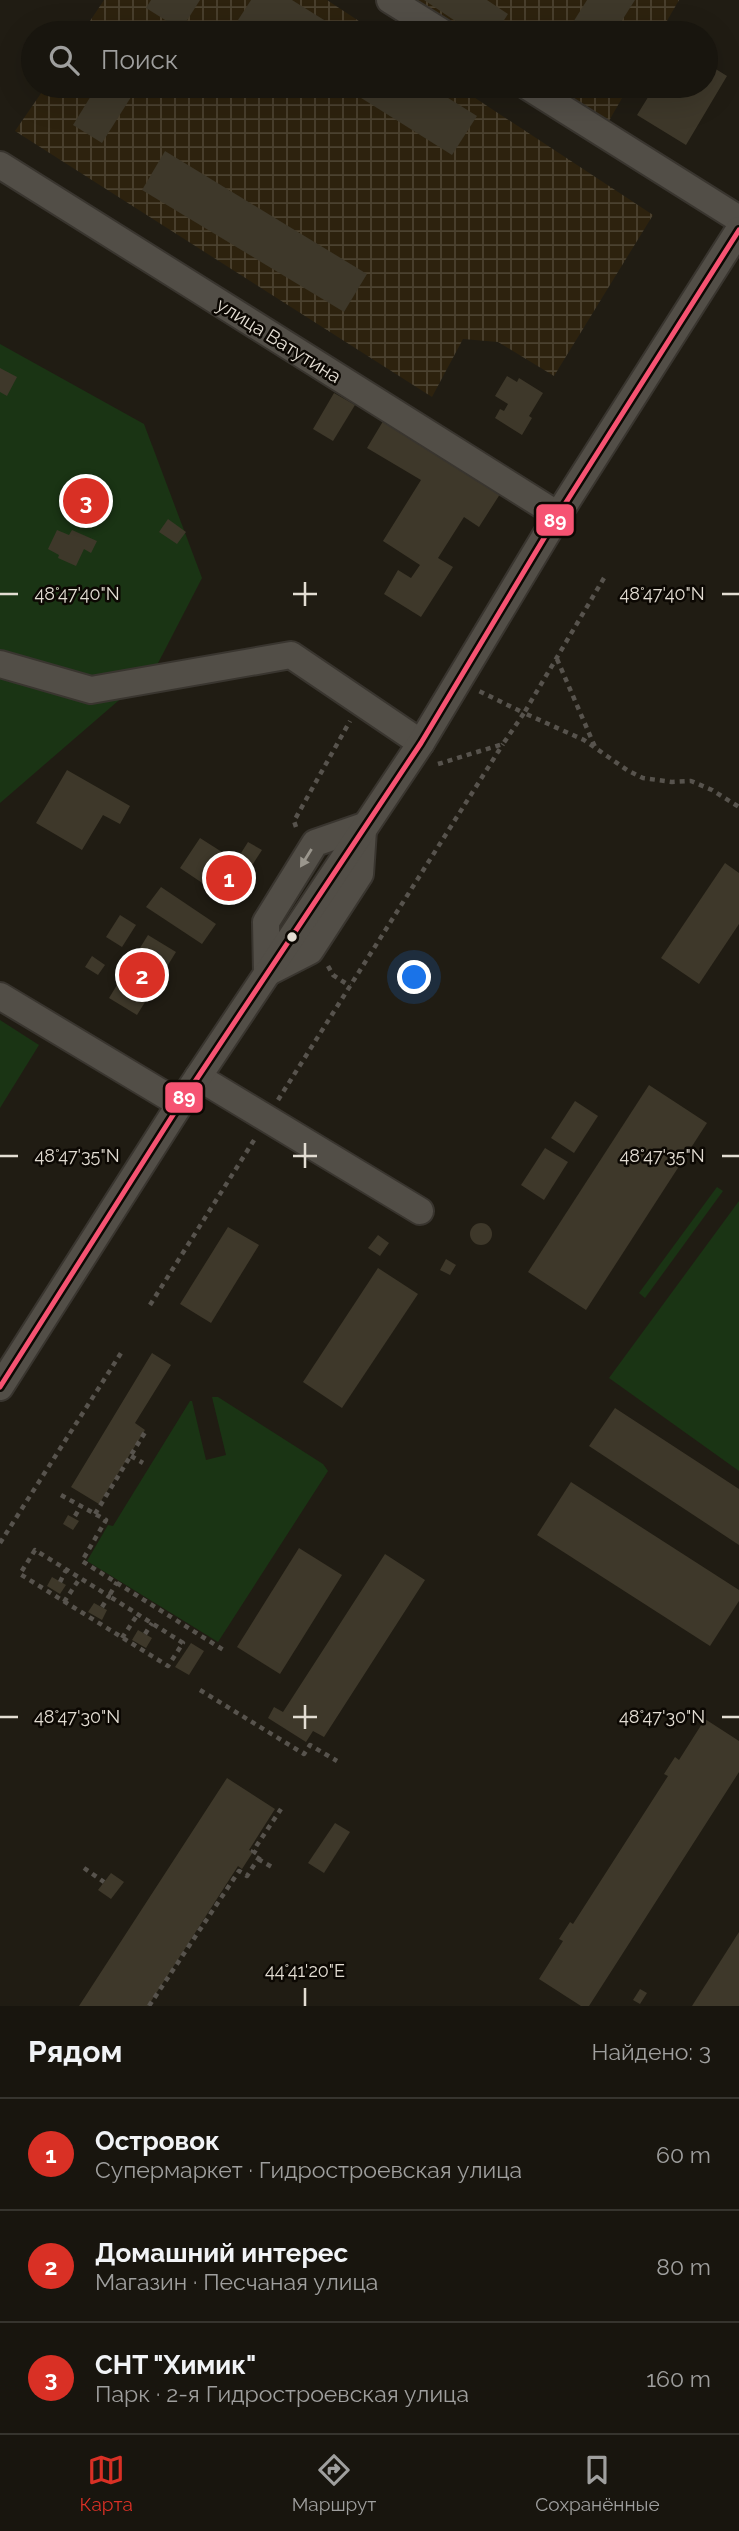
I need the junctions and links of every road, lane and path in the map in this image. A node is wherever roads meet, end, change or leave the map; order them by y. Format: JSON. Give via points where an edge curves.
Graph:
{"nodes":[{"id":1,"x":390,"y":0,"type":"edge"},
{"id":2,"x":424,"y":21,"type":"edge"},
{"id":3,"x":546,"y":98,"type":"edge"},
{"id":4,"x":0,"y":164,"type":"edge"},
{"id":5,"x":739,"y":219,"type":"edge"},
{"id":6,"x":739,"y":230,"type":"edge"},
{"id":7,"x":558,"y":514,"type":"junction"},
{"id":8,"x":604,"y":578,"type":"dead end"},
{"id":9,"x":557,"y":658,"type":"junction"},
{"id":10,"x":0,"y":664,"type":"edge"},
{"id":11,"x":460,"y":680,"type":"junction"},
{"id":12,"x":361,"y":702,"type":"junction"},
{"id":13,"x":524,"y":713,"type":"junction"},
{"id":14,"x":590,"y":731,"type":"junction"},
{"id":15,"x":575,"y":735,"type":"junction"},
{"id":16,"x":421,"y":743,"type":"junction"},
{"id":17,"x":503,"y":744,"type":"junction"},
{"id":18,"x":595,"y":748,"type":"junction"},
{"id":19,"x":434,"y":765,"type":"dead end"},
{"id":20,"x":739,"y":807,"type":"edge"},
{"id":21,"x":364,"y":826,"type":"junction"},
{"id":22,"x":300,"y":835,"type":"dead end"},
{"id":23,"x":267,"y":973,"type":"junction"},
{"id":24,"x":334,"y":975,"type":"dead end"},
{"id":25,"x":350,"y":986,"type":"junction"},
{"id":26,"x":0,"y":996,"type":"edge"},
{"id":27,"x":198,"y":1077,"type":"junction"},
{"id":28,"x":180,"y":1104,"type":"junction"},
{"id":29,"x":272,"y":1109,"type":"dead end"},
{"id":30,"x":262,"y":1128,"type":"dead end"},
{"id":31,"x":419,"y":1211,"type":"dead end"},
{"id":32,"x":150,"y":1305,"type":"dead end"},
{"id":33,"x":121,"y":1353,"type":"dead end"},
{"id":34,"x":0,"y":1387,"type":"edge"},
{"id":35,"x":147,"y":1429,"type":"dead end"},
{"id":36,"x":131,"y":1456,"type":"junction"},
{"id":37,"x":143,"y":1463,"type":"dead end"},
{"id":38,"x":61,"y":1495,"type":"dead end"},
{"id":39,"x":80,"y":1506,"type":"junction"},
{"id":40,"x":95,"y":1514,"type":"junction"},
{"id":41,"x":75,"y":1516,"type":"dead end"},
{"id":42,"x":0,"y":1543,"type":"edge"},
{"id":43,"x":66,"y":1570,"type":"junction"},
{"id":44,"x":80,"y":1578,"type":"junction"},
{"id":45,"x":60,"y":1581,"type":"dead end"},
{"id":46,"x":117,"y":1582,"type":"junction"},
{"id":47,"x":109,"y":1597,"type":"junction"},
{"id":48,"x":65,"y":1602,"type":"junction"},
{"id":49,"x":102,"y":1607,"type":"dead end"},
{"id":50,"x":138,"y":1614,"type":"junction"},
{"id":51,"x":152,"y":1623,"type":"junction"},
{"id":52,"x":145,"y":1634,"type":"dead end"},
{"id":53,"x":122,"y":1638,"type":"junction"},
{"id":54,"x":225,"y":1651,"type":"dead end"},
{"id":55,"x":200,"y":1690,"type":"dead end"},
{"id":56,"x":338,"y":1761,"type":"dead end"},
{"id":57,"x":281,"y":1809,"type":"dead end"},
{"id":58,"x":258,"y":1859,"type":"junction"},
{"id":59,"x":272,"y":1867,"type":"dead end"},
{"id":60,"x":84,"y":1868,"type":"dead end"},
{"id":61,"x":104,"y":1882,"type":"dead end"},
{"id":62,"x":149,"y":2006,"type":"edge"}],
"edges":[{"from":1,"to":2,"type":"street"},
{"from":3,"to":5,"type":"street"},
{"from":4,"to":7,"type":"street","name":"улица Ватутина"},
{"from":6,"to":7,"type":"street"},
{"from":7,"to":11,"type":"street"},
{"from":8,"to":9,"type":"path"},
{"from":9,"to":13,"type":"path"},
{"from":9,"to":14,"type":"path"},
{"from":10,"to":12,"type":"street","via":[[92,690],[291,655]]},
{"from":11,"to":13,"type":"path"},
{"from":11,"to":16,"type":"street"},
{"from":12,"to":16,"type":"street"},
{"from":12,"to":22,"type":"path","via":[[294,821]]},
{"from":13,"to":15,"type":"path"},
{"from":13,"to":17,"type":"path"},
{"from":14,"to":15,"type":"path"},
{"from":14,"to":18,"type":"path"},
{"from":15,"to":18,"type":"path"},
{"from":16,"to":21,"type":"street"},
{"from":17,"to":19,"type":"path"},
{"from":17,"to":25,"type":"path"},
{"from":18,"to":20,"type":"path","via":[[643,778],[691,781]]},
{"from":21,"to":23,"type":"street","via":[[360,874],[310,951]]},
{"from":21,"to":23,"type":"street","one_way":true,"via":[[315,843],[266,922]]},
{"from":23,"to":27,"type":"street"},
{"from":24,"to":25,"type":"path"},
{"from":25,"to":29,"type":"path"},
{"from":26,"to":28,"type":"street"},
{"from":27,"to":28,"type":"street"},
{"from":27,"to":31,"type":"street"},
{"from":28,"to":34,"type":"street"},
{"from":30,"to":32,"type":"path"},
{"from":33,"to":42,"type":"path"},
{"from":35,"to":36,"type":"path"},
{"from":36,"to":37,"type":"path"},
{"from":36,"to":40,"type":"path"},
{"from":38,"to":39,"type":"path"},
{"from":39,"to":40,"type":"path"},
{"from":39,"to":41,"type":"path"},
{"from":40,"to":46,"type":"path","via":[[106,1520],[82,1560]]},
{"from":43,"to":44,"type":"path"},
{"from":43,"to":45,"type":"path"},
{"from":43,"to":48,"type":"path","via":[[35,1550],[20,1574]]},
{"from":44,"to":47,"type":"path"},
{"from":44,"to":48,"type":"path"},
{"from":46,"to":47,"type":"path"},
{"from":46,"to":54,"type":"path"},
{"from":47,"to":49,"type":"path"},
{"from":47,"to":50,"type":"path"},
{"from":48,"to":53,"type":"path"},
{"from":50,"to":51,"type":"path"},
{"from":50,"to":53,"type":"path"},
{"from":51,"to":52,"type":"path"},
{"from":51,"to":53,"type":"path","via":[[183,1643],[168,1667]]},
{"from":55,"to":56,"type":"path","via":[[304,1754],[310,1745]]},
{"from":57,"to":58,"type":"path","via":[[253,1851]]},
{"from":58,"to":59,"type":"path"},
{"from":58,"to":62,"type":"path","via":[[247,1876],[239,1871]]},
{"from":60,"to":61,"type":"path"}]}
